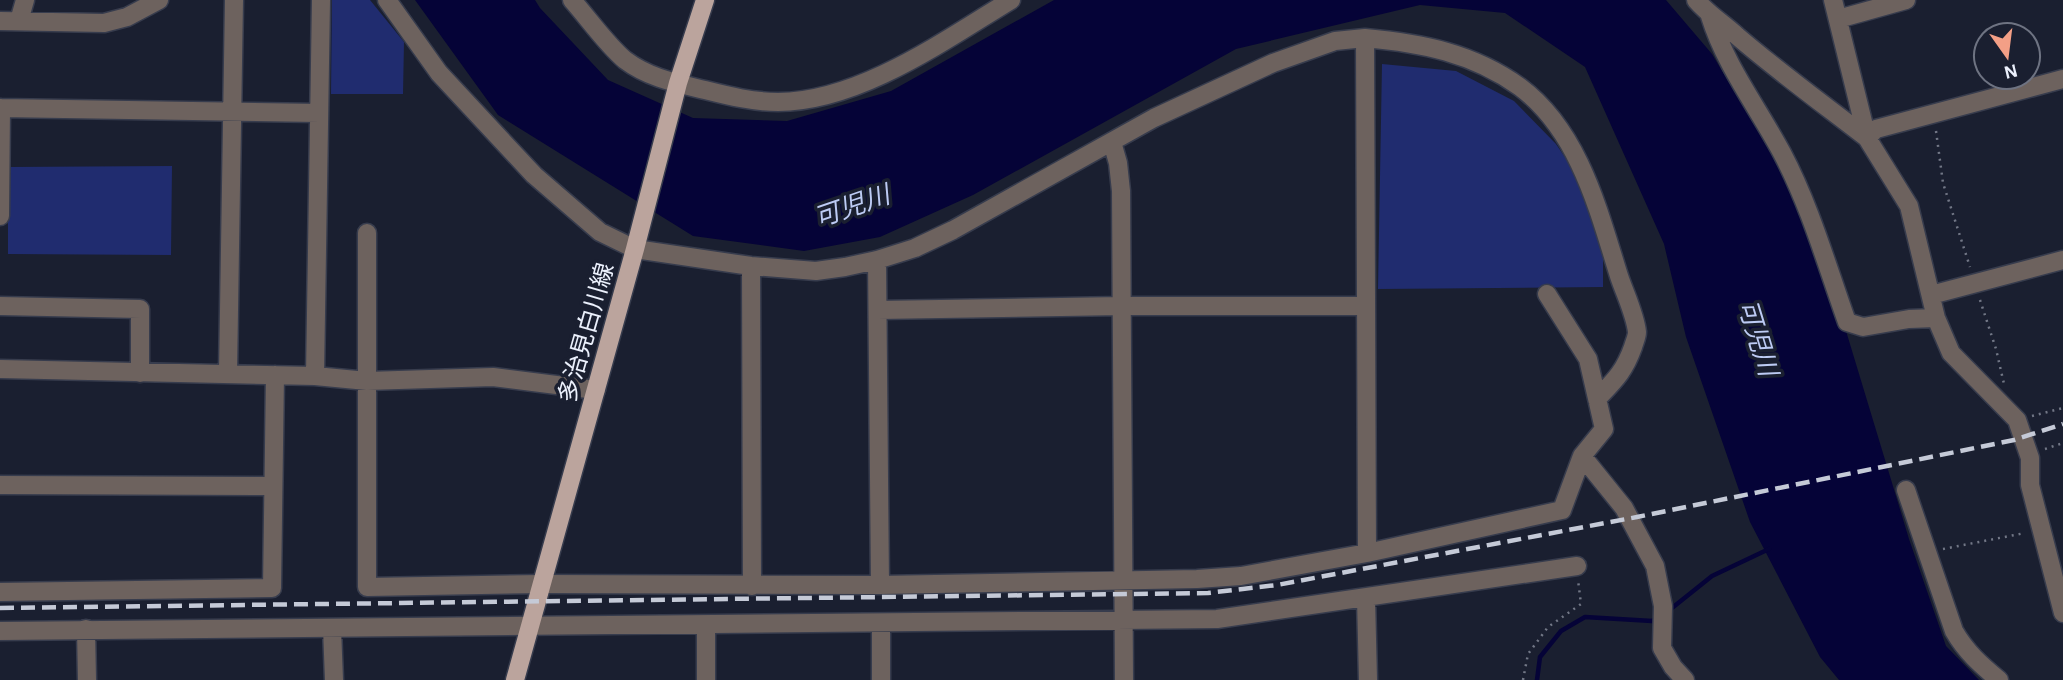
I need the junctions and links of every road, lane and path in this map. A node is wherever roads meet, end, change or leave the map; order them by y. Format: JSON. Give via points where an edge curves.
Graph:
{"nodes":[{"id":1,"x":25,"y":0,"type":"edge"},
{"id":2,"x":159,"y":0,"type":"edge"},
{"id":3,"x":234,"y":0,"type":"edge"},
{"id":4,"x":321,"y":0,"type":"edge"},
{"id":5,"x":387,"y":0,"type":"edge"},
{"id":6,"x":572,"y":0,"type":"edge"},
{"id":7,"x":705,"y":0,"type":"edge"},
{"id":8,"x":1011,"y":0,"type":"edge"},
{"id":9,"x":1696,"y":0,"type":"edge"},
{"id":10,"x":1833,"y":0,"type":"edge"},
{"id":11,"x":1906,"y":0,"type":"edge"},
{"id":12,"x":1710,"y":16,"type":"junction"},
{"id":13,"x":1838,"y":19,"type":"junction"},
{"id":14,"x":0,"y":21,"type":"edge"},
{"id":15,"x":19,"y":21,"type":"junction"},
{"id":16,"x":1365,"y":38,"type":"junction"},
{"id":17,"x":2063,"y":79,"type":"edge"},
{"id":18,"x":678,"y":83,"type":"junction"},
{"id":19,"x":1,"y":108,"type":"edge"},
{"id":20,"x":232,"y":111,"type":"junction"},
{"id":21,"x":319,"y":113,"type":"junction"},
{"id":22,"x":1933,"y":114,"type":"junction"},
{"id":23,"x":1867,"y":138,"type":"junction"},
{"id":24,"x":1112,"y":142,"type":"junction"},
{"id":25,"x":0,"y":194,"type":"edge"},
{"id":26,"x":0,"y":216,"type":"edge"},
{"id":27,"x":368,"y":233,"type":"dead end"},
{"id":28,"x":635,"y":249,"type":"junction"},
{"id":29,"x":877,"y":260,"type":"junction"},
{"id":30,"x":2063,"y":260,"type":"edge"},
{"id":31,"x":751,"y":266,"type":"junction"},
{"id":32,"x":1975,"y":283,"type":"junction"},
{"id":33,"x":1547,"y":293,"type":"dead end"},
{"id":34,"x":1931,"y":295,"type":"junction"},
{"id":35,"x":0,"y":306,"type":"edge"},
{"id":36,"x":1121,"y":306,"type":"junction"},
{"id":37,"x":1366,"y":306,"type":"junction"},
{"id":38,"x":877,"y":310,"type":"junction"},
{"id":39,"x":1936,"y":318,"type":"junction"},
{"id":40,"x":0,"y":369,"type":"edge"},
{"id":41,"x":140,"y":373,"type":"junction"},
{"id":42,"x":228,"y":373,"type":"junction"},
{"id":43,"x":275,"y":375,"type":"junction"},
{"id":44,"x":315,"y":376,"type":"junction"},
{"id":45,"x":368,"y":381,"type":"junction"},
{"id":46,"x":596,"y":390,"type":"junction"},
{"id":47,"x":1597,"y":399,"type":"junction"},
{"id":48,"x":2004,"y":407,"type":"junction"},
{"id":49,"x":2063,"y":408,"type":"edge"},
{"id":50,"x":2017,"y":420,"type":"junction"},
{"id":51,"x":2063,"y":443,"type":"edge"},
{"id":52,"x":1582,"y":456,"type":"junction"},
{"id":53,"x":2030,"y":458,"type":"junction"},
{"id":54,"x":0,"y":485,"type":"edge"},
{"id":55,"x":273,"y":486,"type":"junction"},
{"id":56,"x":1906,"y":490,"type":"dead end"},
{"id":57,"x":2042,"y":530,"type":"junction"},
{"id":58,"x":1940,"y":550,"type":"dead end"},
{"id":59,"x":1367,"y":553,"type":"junction"},
{"id":60,"x":1577,"y":566,"type":"joint"},
{"id":61,"x":1124,"y":582,"type":"junction"},
{"id":62,"x":541,"y":584,"type":"junction"},
{"id":63,"x":880,"y":585,"type":"junction"},
{"id":64,"x":752,"y":586,"type":"junction"},
{"id":65,"x":0,"y":592,"type":"edge"},
{"id":66,"x":1366,"y":598,"type":"junction"},
{"id":67,"x":2063,"y":613,"type":"edge"},
{"id":68,"x":1124,"y":621,"type":"junction"},
{"id":69,"x":881,"y":624,"type":"junction"},
{"id":70,"x":706,"y":625,"type":"junction"},
{"id":71,"x":531,"y":626,"type":"junction"},
{"id":72,"x":332,"y":628,"type":"junction"},
{"id":73,"x":86,"y":629,"type":"junction"},
{"id":74,"x":0,"y":631,"type":"edge"},
{"id":75,"x":87,"y":680,"type":"edge"},
{"id":76,"x":334,"y":680,"type":"edge"},
{"id":77,"x":515,"y":680,"type":"edge"},
{"id":78,"x":706,"y":680,"type":"edge"},
{"id":79,"x":881,"y":680,"type":"edge"},
{"id":80,"x":1124,"y":680,"type":"edge"},
{"id":81,"x":1368,"y":680,"type":"edge"},
{"id":82,"x":1523,"y":680,"type":"edge"},
{"id":83,"x":1685,"y":680,"type":"edge"},
{"id":84,"x":1998,"y":680,"type":"edge"}],
"edges":[{"from":1,"to":15,"type":"street"},
{"from":2,"to":15,"type":"street","via":[[104,23]]},
{"from":3,"to":20,"type":"street"},
{"from":4,"to":21,"type":"street"},
{"from":5,"to":28,"type":"street","via":[[439,73],[534,175],[600,232]]},
{"from":6,"to":18,"type":"street","via":[[624,58],[648,75]]},
{"from":7,"to":18,"type":"main road","name":"多治見白川線"},
{"from":8,"to":18,"type":"street","via":[[909,61],[859,85],[815,97],[780,102],[741,99]]},
{"from":9,"to":12,"type":"street"},
{"from":10,"to":13,"type":"street"},
{"from":11,"to":13,"type":"street"},
{"from":12,"to":23,"type":"street"},
{"from":12,"to":39,"type":"street","via":[[1717,39],[1803,197],[1847,322],[1863,327]]},
{"from":13,"to":23,"type":"street"},
{"from":14,"to":15,"type":"street"},
{"from":16,"to":24,"type":"street","via":[[1335,41],[1273,63]]},
{"from":16,"to":37,"type":"street"},
{"from":16,"to":47,"type":"street","via":[[1423,45],[1476,61],[1521,88],[1557,125],[1588,184],[1637,334],[1625,369]]},
{"from":17,"to":22,"type":"street"},
{"from":18,"to":28,"type":"main road","name":"多治見白川線"},
{"from":19,"to":20,"type":"street"},
{"from":19,"to":25,"type":"street"},
{"from":20,"to":21,"type":"street"},
{"from":20,"to":42,"type":"street"},
{"from":21,"to":44,"type":"street"},
{"from":22,"to":23,"type":"street","via":[[1876,129]]},
{"from":22,"to":32,"type":"path","via":[[1943,183]]},
{"from":23,"to":34,"type":"street","via":[[1909,206]]},
{"from":24,"to":29,"type":"street","via":[[954,230]]},
{"from":24,"to":36,"type":"street","via":[[1121,191]]},
{"from":25,"to":26,"type":"street"},
{"from":27,"to":45,"type":"street"},
{"from":28,"to":31,"type":"street"},
{"from":28,"to":46,"type":"main road","name":"多治見白川線"},
{"from":29,"to":31,"type":"street","via":[[816,271]]},
{"from":29,"to":38,"type":"street"},
{"from":30,"to":32,"type":"street"},
{"from":31,"to":64,"type":"street"},
{"from":32,"to":34,"type":"street"},
{"from":32,"to":48,"type":"path","via":[[1996,349]]},
{"from":33,"to":47,"type":"street","via":[[1588,359]]},
{"from":34,"to":39,"type":"street"},
{"from":35,"to":41,"type":"street","via":[[140,309]]},
{"from":36,"to":37,"type":"street"},
{"from":36,"to":38,"type":"street"},
{"from":36,"to":61,"type":"street"},
{"from":37,"to":59,"type":"street"},
{"from":38,"to":63,"type":"street"},
{"from":39,"to":48,"type":"street","via":[[1951,353]]},
{"from":40,"to":41,"type":"street"},
{"from":41,"to":42,"type":"street"},
{"from":42,"to":43,"type":"street"},
{"from":43,"to":44,"type":"street"},
{"from":43,"to":55,"type":"street"},
{"from":44,"to":45,"type":"street"},
{"from":45,"to":46,"type":"street","via":[[493,376]]},
{"from":45,"to":62,"type":"street","via":[[367,587]]},
{"from":46,"to":62,"type":"main road","name":"多治見白川線"},
{"from":47,"to":52,"type":"street","via":[[1604,429]]},
{"from":48,"to":50,"type":"street"},
{"from":49,"to":50,"type":"path"},
{"from":50,"to":53,"type":"street"},
{"from":51,"to":53,"type":"path"},
{"from":52,"to":59,"type":"street","via":[[1562,510]]},
{"from":52,"to":83,"type":"street","via":[[1624,508],[1655,566],[1663,606],[1662,648]]},
{"from":53,"to":57,"type":"street","via":[[2030,485]]},
{"from":54,"to":55,"type":"street"},
{"from":55,"to":65,"type":"street","via":[[272,589]]},
{"from":56,"to":84,"type":"street","via":[[1954,631],[1976,662]]},
{"from":57,"to":58,"type":"path"},
{"from":57,"to":67,"type":"street"},
{"from":59,"to":61,"type":"street","via":[[1241,576]]},
{"from":60,"to":66,"type":"street"},
{"from":60,"to":82,"type":"path","via":[[1581,604],[1548,627],[1528,654]]},
{"from":61,"to":63,"type":"street"},
{"from":61,"to":68,"type":"street"},
{"from":62,"to":64,"type":"street"},
{"from":62,"to":71,"type":"main road","name":"多治見白川線"},
{"from":63,"to":64,"type":"street"},
{"from":66,"to":68,"type":"street","via":[[1217,620]]},
{"from":66,"to":81,"type":"street"},
{"from":68,"to":69,"type":"street"},
{"from":68,"to":80,"type":"street"},
{"from":69,"to":70,"type":"street"},
{"from":69,"to":79,"type":"street"},
{"from":70,"to":71,"type":"street"},
{"from":70,"to":78,"type":"street"},
{"from":71,"to":72,"type":"street"},
{"from":71,"to":77,"type":"main road","name":"多治見白川線"},
{"from":72,"to":73,"type":"street"},
{"from":72,"to":76,"type":"street"},
{"from":73,"to":74,"type":"street"},
{"from":73,"to":75,"type":"street"}]}
